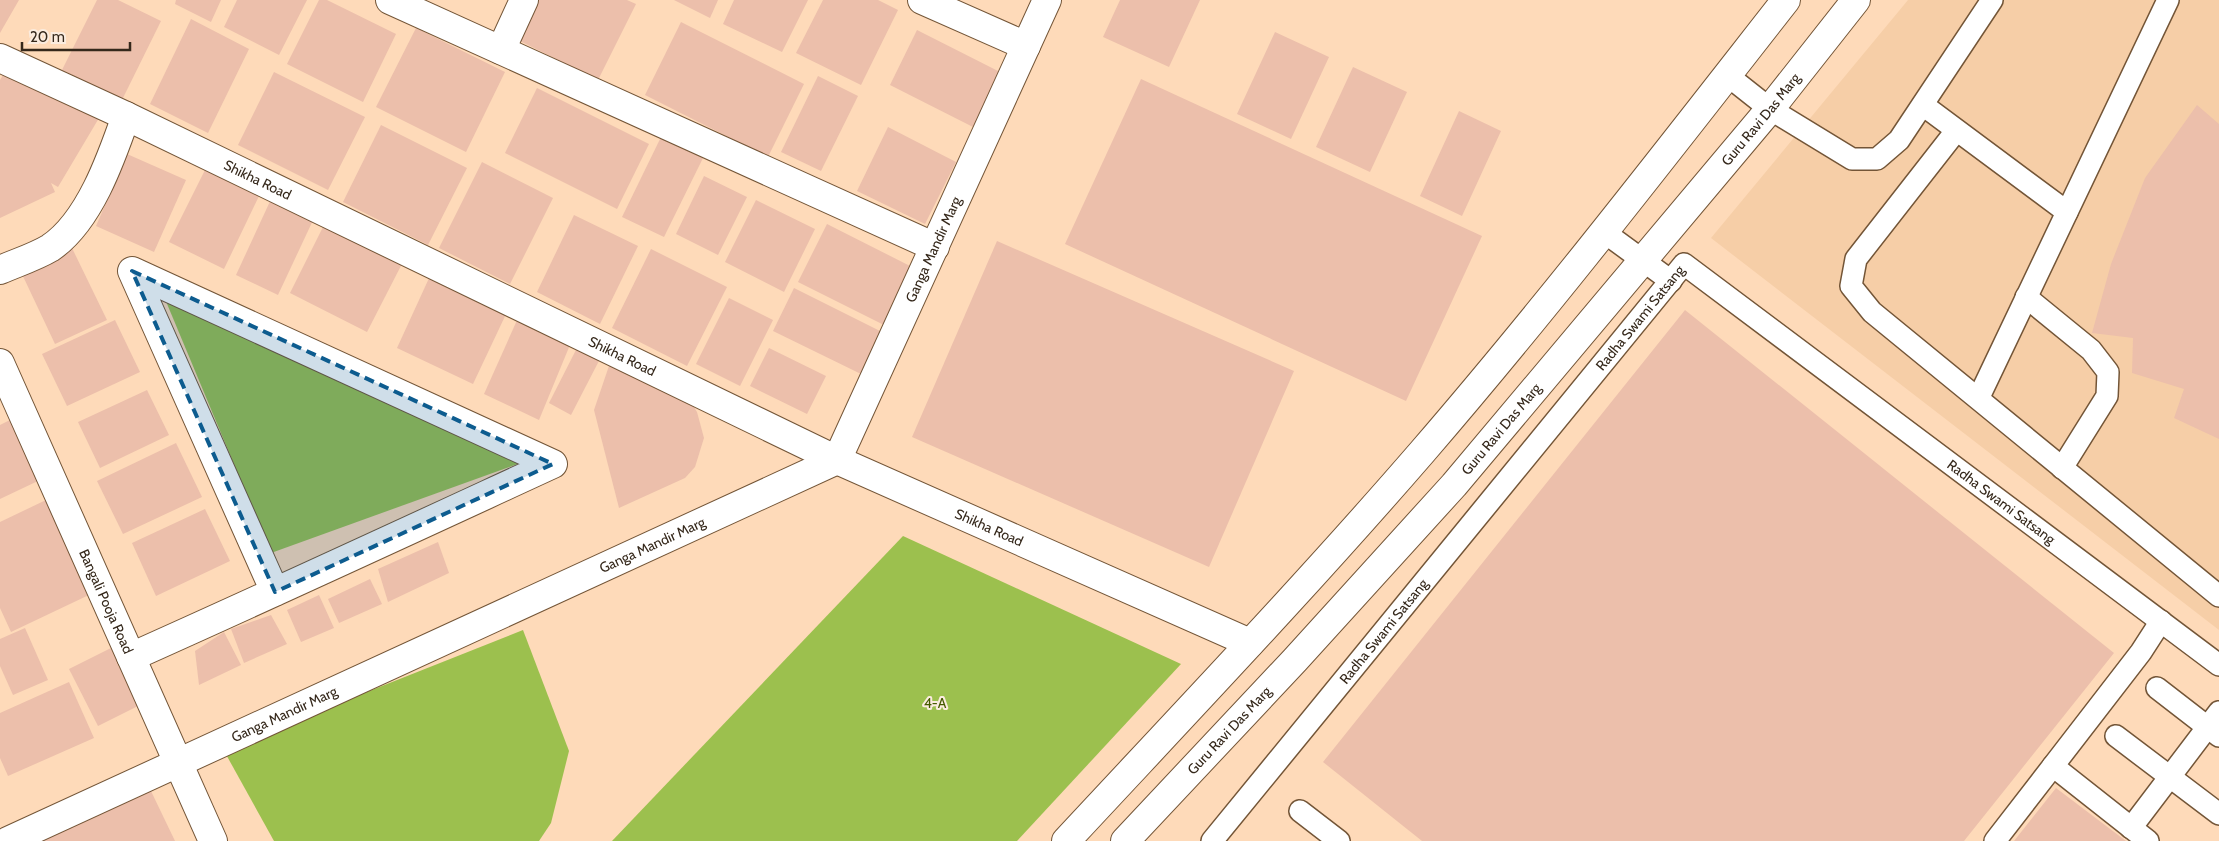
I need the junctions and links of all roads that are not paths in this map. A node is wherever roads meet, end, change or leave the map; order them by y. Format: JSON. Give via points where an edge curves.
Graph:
{"nodes":[{"id":1,"x":524,"y":0,"type":"edge"},
{"id":2,"x":922,"y":0,"type":"edge"},
{"id":3,"x":1048,"y":0,"type":"edge"},
{"id":4,"x":1786,"y":0,"type":"edge"},
{"id":5,"x":1856,"y":0,"type":"edge"},
{"id":6,"x":1992,"y":0,"type":"edge"},
{"id":7,"x":2168,"y":0,"type":"edge"},
{"id":8,"x":398,"y":1,"type":"edge"},
{"id":9,"x":1026,"y":46,"type":"junction"},
{"id":10,"x":501,"y":50,"type":"junction"},
{"id":11,"x":0,"y":58,"type":"edge"},
{"id":12,"x":1727,"y":75,"type":"junction"},
{"id":13,"x":1923,"y":105,"type":"junction"},
{"id":14,"x":1770,"y":108,"type":"junction"},
{"id":15,"x":126,"y":116,"type":"junction"},
{"id":16,"x":1956,"y":131,"type":"junction"},
{"id":17,"x":2067,"y":212,"type":"junction"},
{"id":18,"x":1604,"y":232,"type":"junction"},
{"id":19,"x":934,"y":246,"type":"junction"},
{"id":20,"x":1643,"y":261,"type":"junction"},
{"id":21,"x":0,"y":270,"type":"edge"},
{"id":22,"x":1671,"y":281,"type":"junction"},
{"id":23,"x":2026,"y":297,"type":"junction"},
{"id":24,"x":0,"y":363,"type":"edge"},
{"id":25,"x":1979,"y":397,"type":"junction"},
{"id":26,"x":837,"y":460,"type":"junction"},
{"id":27,"x":2062,"y":468,"type":"junction"},
{"id":28,"x":275,"y":592,"type":"junction"},
{"id":29,"x":2219,"y":596,"type":"edge"},
{"id":30,"x":2161,"y":621,"type":"junction"},
{"id":31,"x":1250,"y":643,"type":"junction"},
{"id":32,"x":131,"y":657,"type":"junction"},
{"id":33,"x":2219,"y":665,"type":"edge"},
{"id":34,"x":2157,"y":688,"type":"dead end"},
{"id":35,"x":2215,"y":725,"type":"edge"},
{"id":36,"x":2116,"y":736,"type":"dead end"},
{"id":37,"x":178,"y":762,"type":"junction"},
{"id":38,"x":2053,"y":766,"type":"junction"},
{"id":39,"x":2170,"y":778,"type":"junction"},
{"id":40,"x":1300,"y":811,"type":"dead end"},
{"id":41,"x":2219,"y":814,"type":"edge"},
{"id":42,"x":2131,"y":828,"type":"junction"},
{"id":43,"x":8,"y":841,"type":"edge"},
{"id":44,"x":213,"y":841,"type":"edge"},
{"id":45,"x":1066,"y":841,"type":"edge"},
{"id":46,"x":1124,"y":841,"type":"edge"},
{"id":47,"x":1212,"y":841,"type":"edge"},
{"id":48,"x":1339,"y":841,"type":"edge"},
{"id":49,"x":1995,"y":841,"type":"edge"},
{"id":50,"x":2148,"y":841,"type":"edge"}],
"edges":[{"from":1,"to":10,"type":"street"},
{"from":2,"to":9,"type":"street"},
{"from":3,"to":9,"type":"street","name":"Ganga Mandir Marg"},
{"from":4,"to":12,"type":"street"},
{"from":5,"to":14,"type":"street","name":"Guru Ravi Das Marg"},
{"from":6,"to":13,"type":"lane"},
{"from":7,"to":17,"type":"lane"},
{"from":8,"to":10,"type":"street"},
{"from":9,"to":19,"type":"street","name":"Ganga Mandir Marg"},
{"from":10,"to":19,"type":"street"},
{"from":11,"to":15,"type":"street","name":"Shikha Road"},
{"from":12,"to":14,"type":"lane"},
{"from":12,"to":18,"type":"street"},
{"from":13,"to":14,"type":"lane","via":[[1899,140],[1877,159],[1852,159]]},
{"from":13,"to":16,"type":"lane"},
{"from":14,"to":20,"type":"street","name":"Guru Ravi Das Marg"},
{"from":15,"to":21,"type":"street","via":[[90,200],[70,230],[49,248]]},
{"from":15,"to":26,"type":"street","name":"Shikha Road"},
{"from":16,"to":17,"type":"lane"},
{"from":16,"to":25,"type":"lane","via":[[1856,259],[1851,286],[1872,312]]},
{"from":17,"to":23,"type":"lane"},
{"from":18,"to":20,"type":"lane"},
{"from":18,"to":31,"type":"street","via":[[1422,451]]},
{"from":19,"to":26,"type":"street","name":"Ganga Mandir Marg"},
{"from":20,"to":22,"type":"lane"},
{"from":20,"to":46,"type":"street","name":"Guru Ravi Das Marg","via":[[1454,485]]},
{"from":22,"to":30,"type":"lane","name":"Radha Swami Satsang","via":[[1684,264]]},
{"from":22,"to":47,"type":"lane","name":"Radha Swami Satsang"},
{"from":23,"to":25,"type":"lane"},
{"from":23,"to":27,"type":"lane","via":[[2091,350],[2108,372],[2106,396]]},
{"from":24,"to":32,"type":"street","name":"Bangali Pooja Road"},
{"from":25,"to":27,"type":"lane"},
{"from":26,"to":31,"type":"street","name":"Shikha Road"},
{"from":26,"to":37,"type":"street","name":"Ganga Mandir Marg"},
{"from":27,"to":29,"type":"lane"},
{"from":28,"to":28,"type":"street","via":[[553,464],[132,271],[271,583]]},
{"from":28,"to":32,"type":"street"},
{"from":30,"to":33,"type":"lane","name":"Radha Swami Satsang"},
{"from":30,"to":38,"type":"lane"},
{"from":31,"to":45,"type":"street"},
{"from":32,"to":37,"type":"street","name":"Bangali Pooja Road"},
{"from":34,"to":35,"type":"lane"},
{"from":35,"to":39,"type":"lane"},
{"from":36,"to":39,"type":"lane"},
{"from":37,"to":43,"type":"street","name":"Ganga Mandir Marg"},
{"from":37,"to":44,"type":"street","name":"Bangali Pooja Road"},
{"from":38,"to":42,"type":"lane"},
{"from":38,"to":49,"type":"lane"},
{"from":39,"to":41,"type":"lane"},
{"from":39,"to":42,"type":"lane"},
{"from":40,"to":48,"type":"lane"},
{"from":42,"to":50,"type":"lane"}]}
